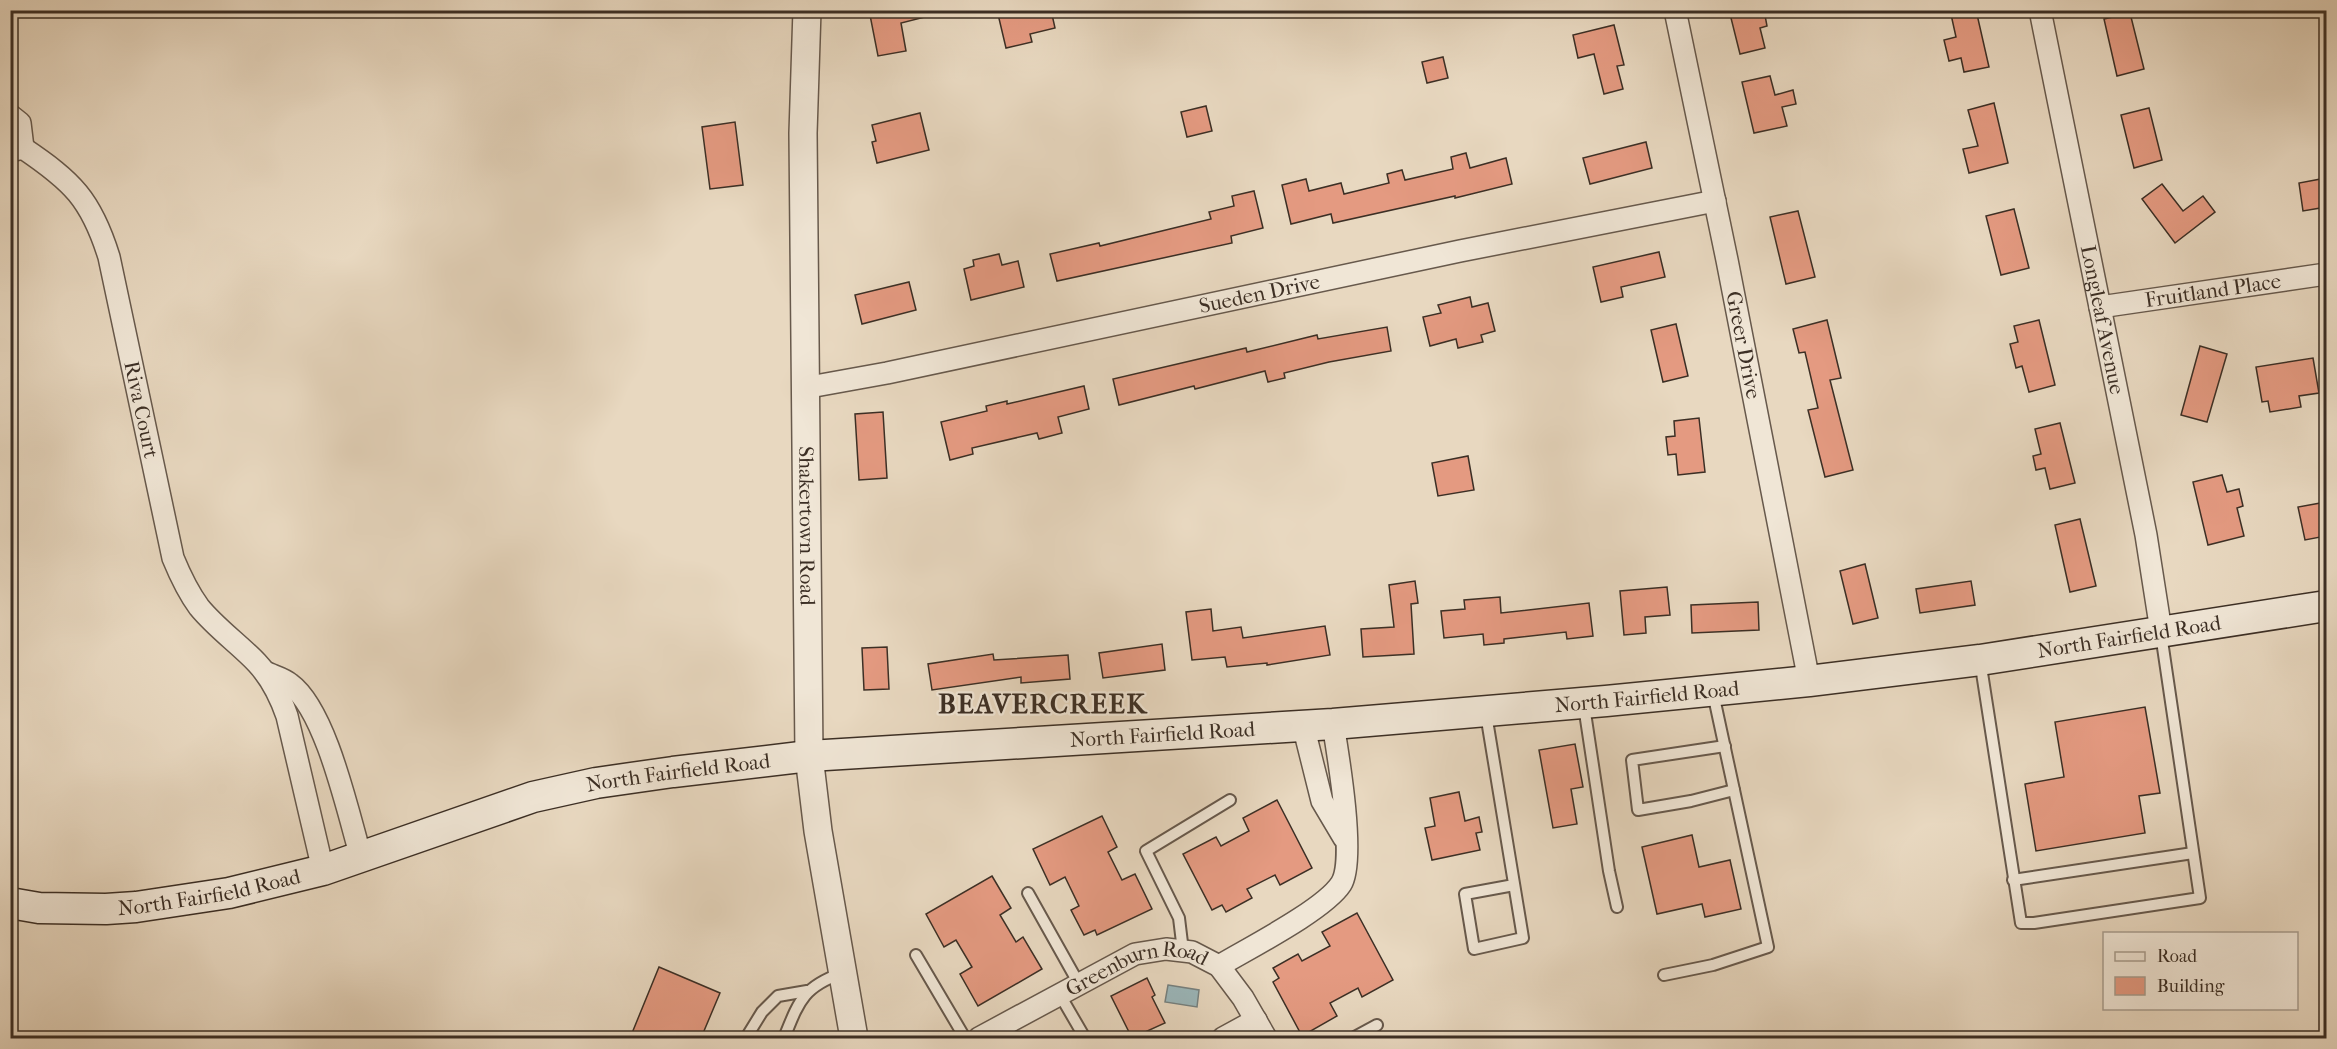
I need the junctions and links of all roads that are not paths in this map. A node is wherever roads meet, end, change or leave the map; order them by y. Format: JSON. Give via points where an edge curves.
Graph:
{"nodes":[{"id":1,"x":807,"y":10,"type":"edge"},
{"id":2,"x":1675,"y":10,"type":"edge"},
{"id":3,"x":2040,"y":10,"type":"edge"},
{"id":4,"x":10,"y":115,"type":"edge"},
{"id":5,"x":17,"y":149,"type":"edge"},
{"id":6,"x":1714,"y":201,"type":"junction"},
{"id":7,"x":2326,"y":274,"type":"edge"},
{"id":8,"x":2100,"y":308,"type":"junction"},
{"id":9,"x":804,"y":388,"type":"junction"},
{"id":10,"x":2326,"y":606,"type":"edge"},
{"id":11,"x":2161,"y":631,"type":"junction"},
{"id":12,"x":1980,"y":660,"type":"junction"},
{"id":13,"x":264,"y":672,"type":"junction"},
{"id":14,"x":1809,"y":681,"type":"junction"},
{"id":15,"x":1713,"y":690,"type":"junction"},
{"id":16,"x":1584,"y":703,"type":"junction"},
{"id":17,"x":1485,"y":711,"type":"junction"},
{"id":18,"x":1333,"y":724,"type":"junction"},
{"id":19,"x":1303,"y":725,"type":"junction"},
{"id":20,"x":1725,"y":746,"type":"junction"},
{"id":21,"x":808,"y":756,"type":"junction"},
{"id":22,"x":1734,"y":790,"type":"junction"},
{"id":23,"x":1230,"y":800,"type":"dead end"},
{"id":24,"x":1346,"y":841,"type":"junction"},
{"id":25,"x":2193,"y":853,"type":"junction"},
{"id":26,"x":361,"y":857,"type":"junction"},
{"id":27,"x":323,"y":870,"type":"junction"},
{"id":28,"x":2013,"y":880,"type":"junction"},
{"id":29,"x":1514,"y":885,"type":"junction"},
{"id":30,"x":1028,"y":893,"type":"dead end"},
{"id":31,"x":10,"y":903,"type":"edge"},
{"id":32,"x":1617,"y":907,"type":"dead end"},
{"id":33,"x":1183,"y":951,"type":"junction"},
{"id":34,"x":916,"y":955,"type":"dead end"},
{"id":35,"x":1219,"y":966,"type":"junction"},
{"id":36,"x":842,"y":973,"type":"junction"},
{"id":37,"x":1664,"y":975,"type":"dead end"},
{"id":38,"x":1079,"y":984,"type":"junction"},
{"id":39,"x":807,"y":991,"type":"junction"},
{"id":40,"x":1060,"y":995,"type":"junction"},
{"id":41,"x":1377,"y":1025,"type":"dead end"},
{"id":42,"x":1261,"y":1029,"type":"edge"},
{"id":43,"x":746,"y":1038,"type":"edge"},
{"id":44,"x":784,"y":1038,"type":"edge"},
{"id":45,"x":854,"y":1038,"type":"edge"},
{"id":46,"x":965,"y":1038,"type":"edge"},
{"id":47,"x":979,"y":1038,"type":"edge"},
{"id":48,"x":1085,"y":1038,"type":"edge"},
{"id":49,"x":1223,"y":1038,"type":"edge"},
{"id":50,"x":1353,"y":1038,"type":"edge"}],
"edges":[{"from":1,"to":9,"type":"street","name":"Shakertown Road","via":[[803,133]]},
{"from":2,"to":6,"type":"street","name":"Greer Drive"},
{"from":3,"to":8,"type":"street","name":"Longleaf Avenue"},
{"from":4,"to":5,"type":"street","name":"Riva Court","via":[[20,123]]},
{"from":5,"to":13,"type":"street","name":"Riva Court","via":[[55,169],[94,215],[109,257],[173,558],[199,607]]},
{"from":6,"to":9,"type":"street","name":"Sueden Drive"},
{"from":6,"to":14,"type":"street","name":"Greer Drive"},
{"from":7,"to":8,"type":"street","name":"Fruitland Place"},
{"from":8,"to":11,"type":"street","name":"Longleaf Avenue","via":[[2146,535]]},
{"from":9,"to":21,"type":"street","name":"Shakertown Road"},
{"from":10,"to":11,"type":"main road","name":"North Fairfield Road"},
{"from":11,"to":12,"type":"main road","name":"North Fairfield Road"},
{"from":11,"to":25,"type":"lane"},
{"from":12,"to":14,"type":"main road","name":"North Fairfield Road"},
{"from":12,"to":28,"type":"lane"},
{"from":13,"to":26,"type":"street","name":"Riva Court","via":[[290,684],[321,726]]},
{"from":13,"to":27,"type":"street","name":"Riva Court","via":[[287,716]]},
{"from":14,"to":15,"type":"main road","name":"North Fairfield Road"},
{"from":15,"to":16,"type":"main road","name":"North Fairfield Road"},
{"from":15,"to":20,"type":"lane"},
{"from":16,"to":17,"type":"main road","name":"North Fairfield Road"},
{"from":16,"to":32,"type":"lane"},
{"from":17,"to":18,"type":"main road","name":"North Fairfield Road"},
{"from":17,"to":29,"type":"lane"},
{"from":18,"to":19,"type":"main road","name":"North Fairfield Road"},
{"from":18,"to":24,"type":"street"},
{"from":19,"to":21,"type":"main road","name":"North Fairfield Road"},
{"from":19,"to":24,"type":"street","via":[[1322,801]]},
{"from":20,"to":22,"type":"lane"},
{"from":20,"to":22,"type":"lane","via":[[1632,760],[1638,810]]},
{"from":21,"to":26,"type":"main road","name":"North Fairfield Road","via":[[560,790]]},
{"from":21,"to":36,"type":"street","name":"Shakertown Road"},
{"from":22,"to":37,"type":"lane","via":[[1768,947],[1713,965]]},
{"from":23,"to":33,"type":"lane","via":[[1146,851],[1179,918]]},
{"from":24,"to":35,"type":"street","via":[[1348,862],[1342,882],[1326,902]]},
{"from":25,"to":28,"type":"lane"},
{"from":25,"to":28,"type":"lane","via":[[2200,898],[2020,923]]},
{"from":26,"to":27,"type":"main road","name":"North Fairfield Road"},
{"from":27,"to":31,"type":"main road","name":"North Fairfield Road","via":[[229,893],[136,907],[64,909]]},
{"from":29,"to":29,"type":"lane","via":[[1523,938],[1474,949],[1465,894]]},
{"from":30,"to":38,"type":"lane"},
{"from":33,"to":35,"type":"street","name":"Greenburn Road"},
{"from":33,"to":38,"type":"street","name":"Greenburn Road","via":[[1166,949],[1136,954]]},
{"from":34,"to":46,"type":"lane"},
{"from":35,"to":42,"type":"street","name":"Greenburn Road","via":[[1244,998]]},
{"from":36,"to":39,"type":"lane"},
{"from":36,"to":45,"type":"street","name":"Shakertown Road"},
{"from":38,"to":40,"type":"street","name":"Greenburn Road"},
{"from":39,"to":43,"type":"lane","via":[[778,996],[762,1012]]},
{"from":39,"to":44,"type":"lane"},
{"from":40,"to":47,"type":"street","name":"Greenburn Road"},
{"from":40,"to":48,"type":"lane"},
{"from":41,"to":50,"type":"lane"},
{"from":42,"to":49,"type":"street"}]}
